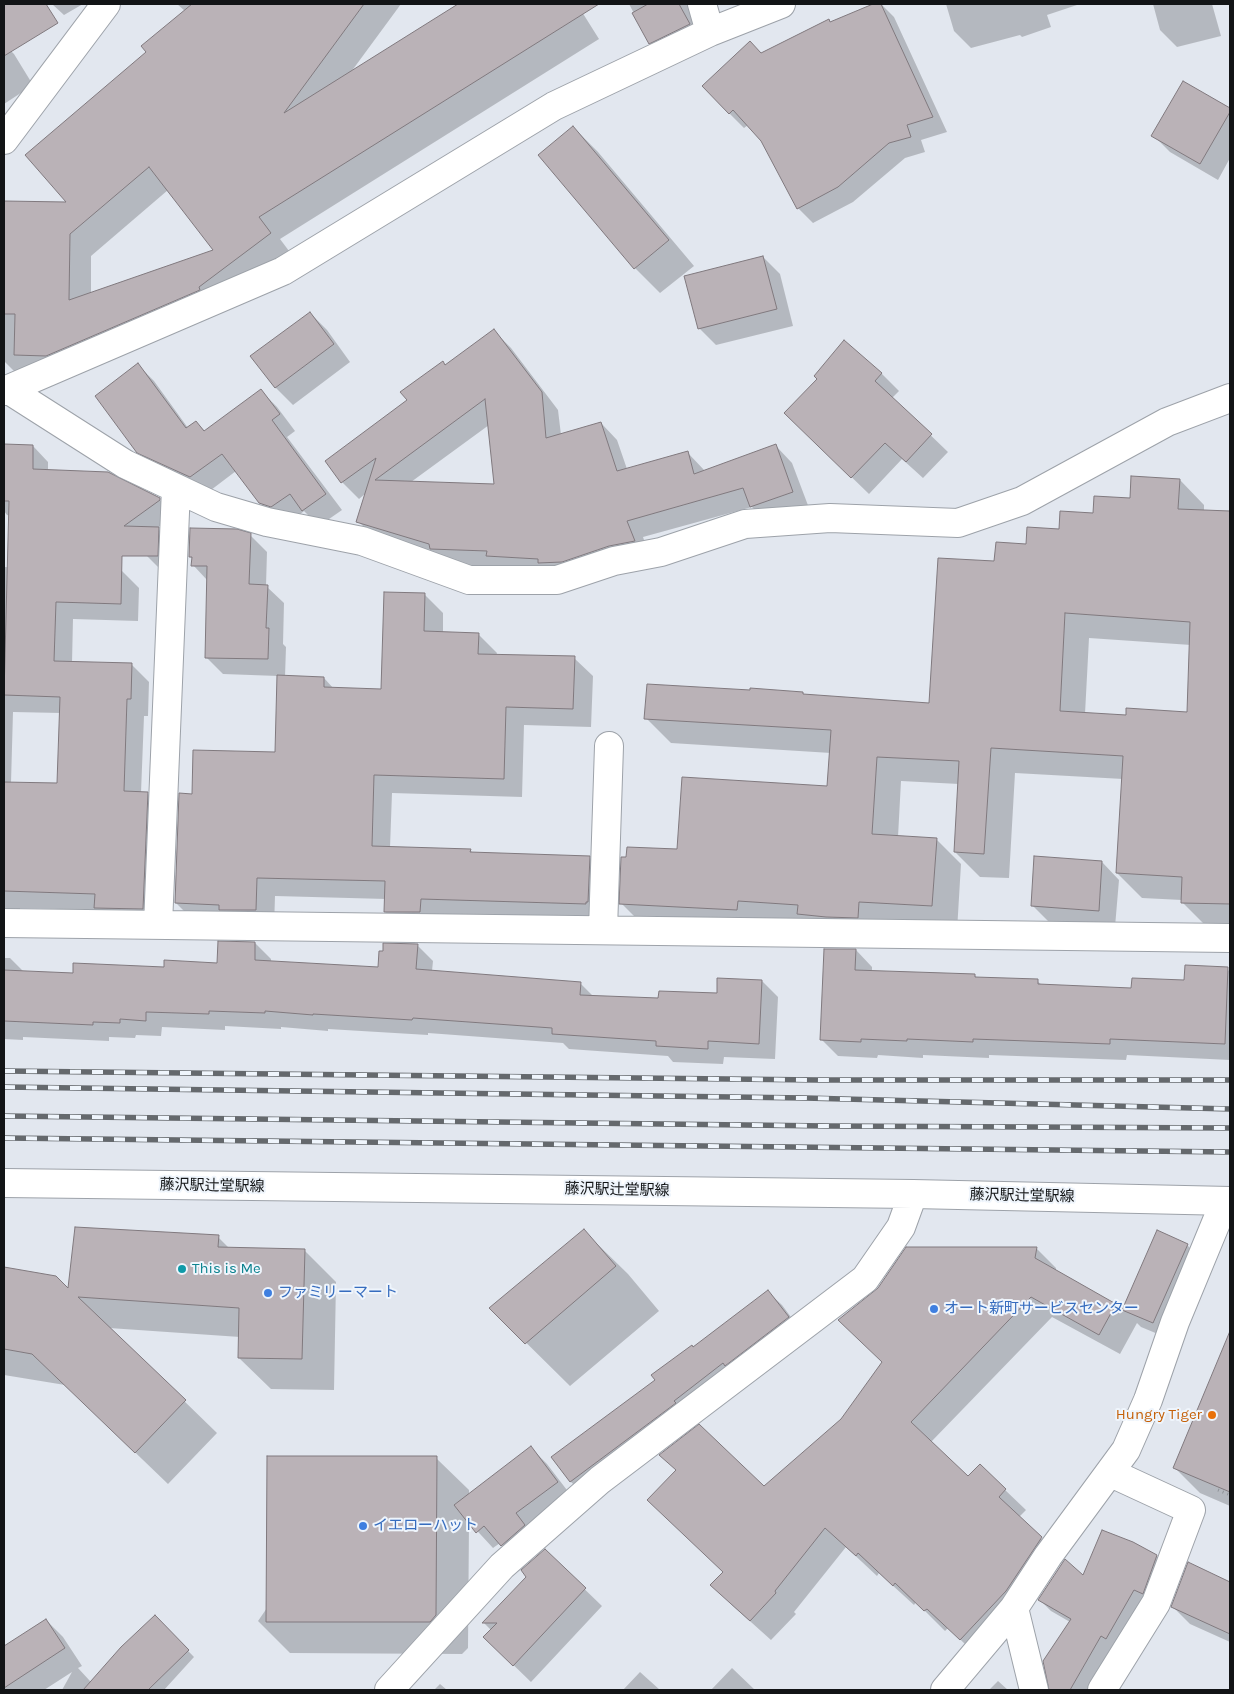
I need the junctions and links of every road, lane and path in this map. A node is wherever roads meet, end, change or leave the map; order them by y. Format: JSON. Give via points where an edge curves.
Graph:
{"nodes":[{"id":1,"x":106,"y":4,"type":"edge"},
{"id":2,"x":702,"y":4,"type":"edge"},
{"id":3,"x":781,"y":4,"type":"edge"},
{"id":4,"x":710,"y":32,"type":"junction"},
{"id":5,"x":4,"y":140,"type":"edge"},
{"id":6,"x":7,"y":390,"type":"edge"},
{"id":7,"x":1230,"y":398,"type":"edge"},
{"id":8,"x":176,"y":488,"type":"junction"},
{"id":9,"x":609,"y":746,"type":"dead end"},
{"id":10,"x":4,"y":924,"type":"edge"},
{"id":11,"x":158,"y":925,"type":"junction"},
{"id":12,"x":603,"y":930,"type":"junction"},
{"id":13,"x":1230,"y":938,"type":"edge"},
{"id":14,"x":4,"y":1183,"type":"edge"},
{"id":15,"x":913,"y":1194,"type":"junction"},
{"id":16,"x":1228,"y":1201,"type":"edge"},
{"id":17,"x":1111,"y":1472,"type":"junction"},
{"id":18,"x":1014,"y":1608,"type":"junction"},
{"id":19,"x":390,"y":1690,"type":"edge"},
{"id":20,"x":945,"y":1690,"type":"edge"},
{"id":21,"x":1034,"y":1690,"type":"edge"},
{"id":22,"x":1102,"y":1690,"type":"edge"}],
"edges":[{"from":1,"to":5,"type":"street"},
{"from":2,"to":4,"type":"street"},
{"from":3,"to":4,"type":"street"},
{"from":4,"to":6,"type":"street","via":[[554,106],[283,271]]},
{"from":6,"to":8,"type":"street","via":[[125,464]]},
{"from":7,"to":8,"type":"street","via":[[1167,422],[1022,501],[958,524],[830,518],[745,524],[661,552],[614,561],[557,580],[469,580],[362,541],[267,522],[216,507]]},
{"from":8,"to":11,"type":"street"},
{"from":9,"to":12,"type":"street"},
{"from":10,"to":11,"type":"street"},
{"from":11,"to":12,"type":"street"},
{"from":12,"to":13,"type":"street"},
{"from":14,"to":15,"type":"street","name":"藤沢駅辻堂駅線"},
{"from":15,"to":16,"type":"street","name":"藤沢駅辻堂駅線"},
{"from":15,"to":19,"type":"street","via":[[901,1228],[865,1279],[600,1480],[502,1566]]},
{"from":16,"to":17,"type":"street","via":[[1176,1322],[1148,1400],[1126,1450]]},
{"from":17,"to":18,"type":"street","via":[[1048,1556]]},
{"from":17,"to":22,"type":"street","via":[[1191,1510],[1156,1603]]},
{"from":18,"to":20,"type":"street"},
{"from":18,"to":21,"type":"street"}]}
